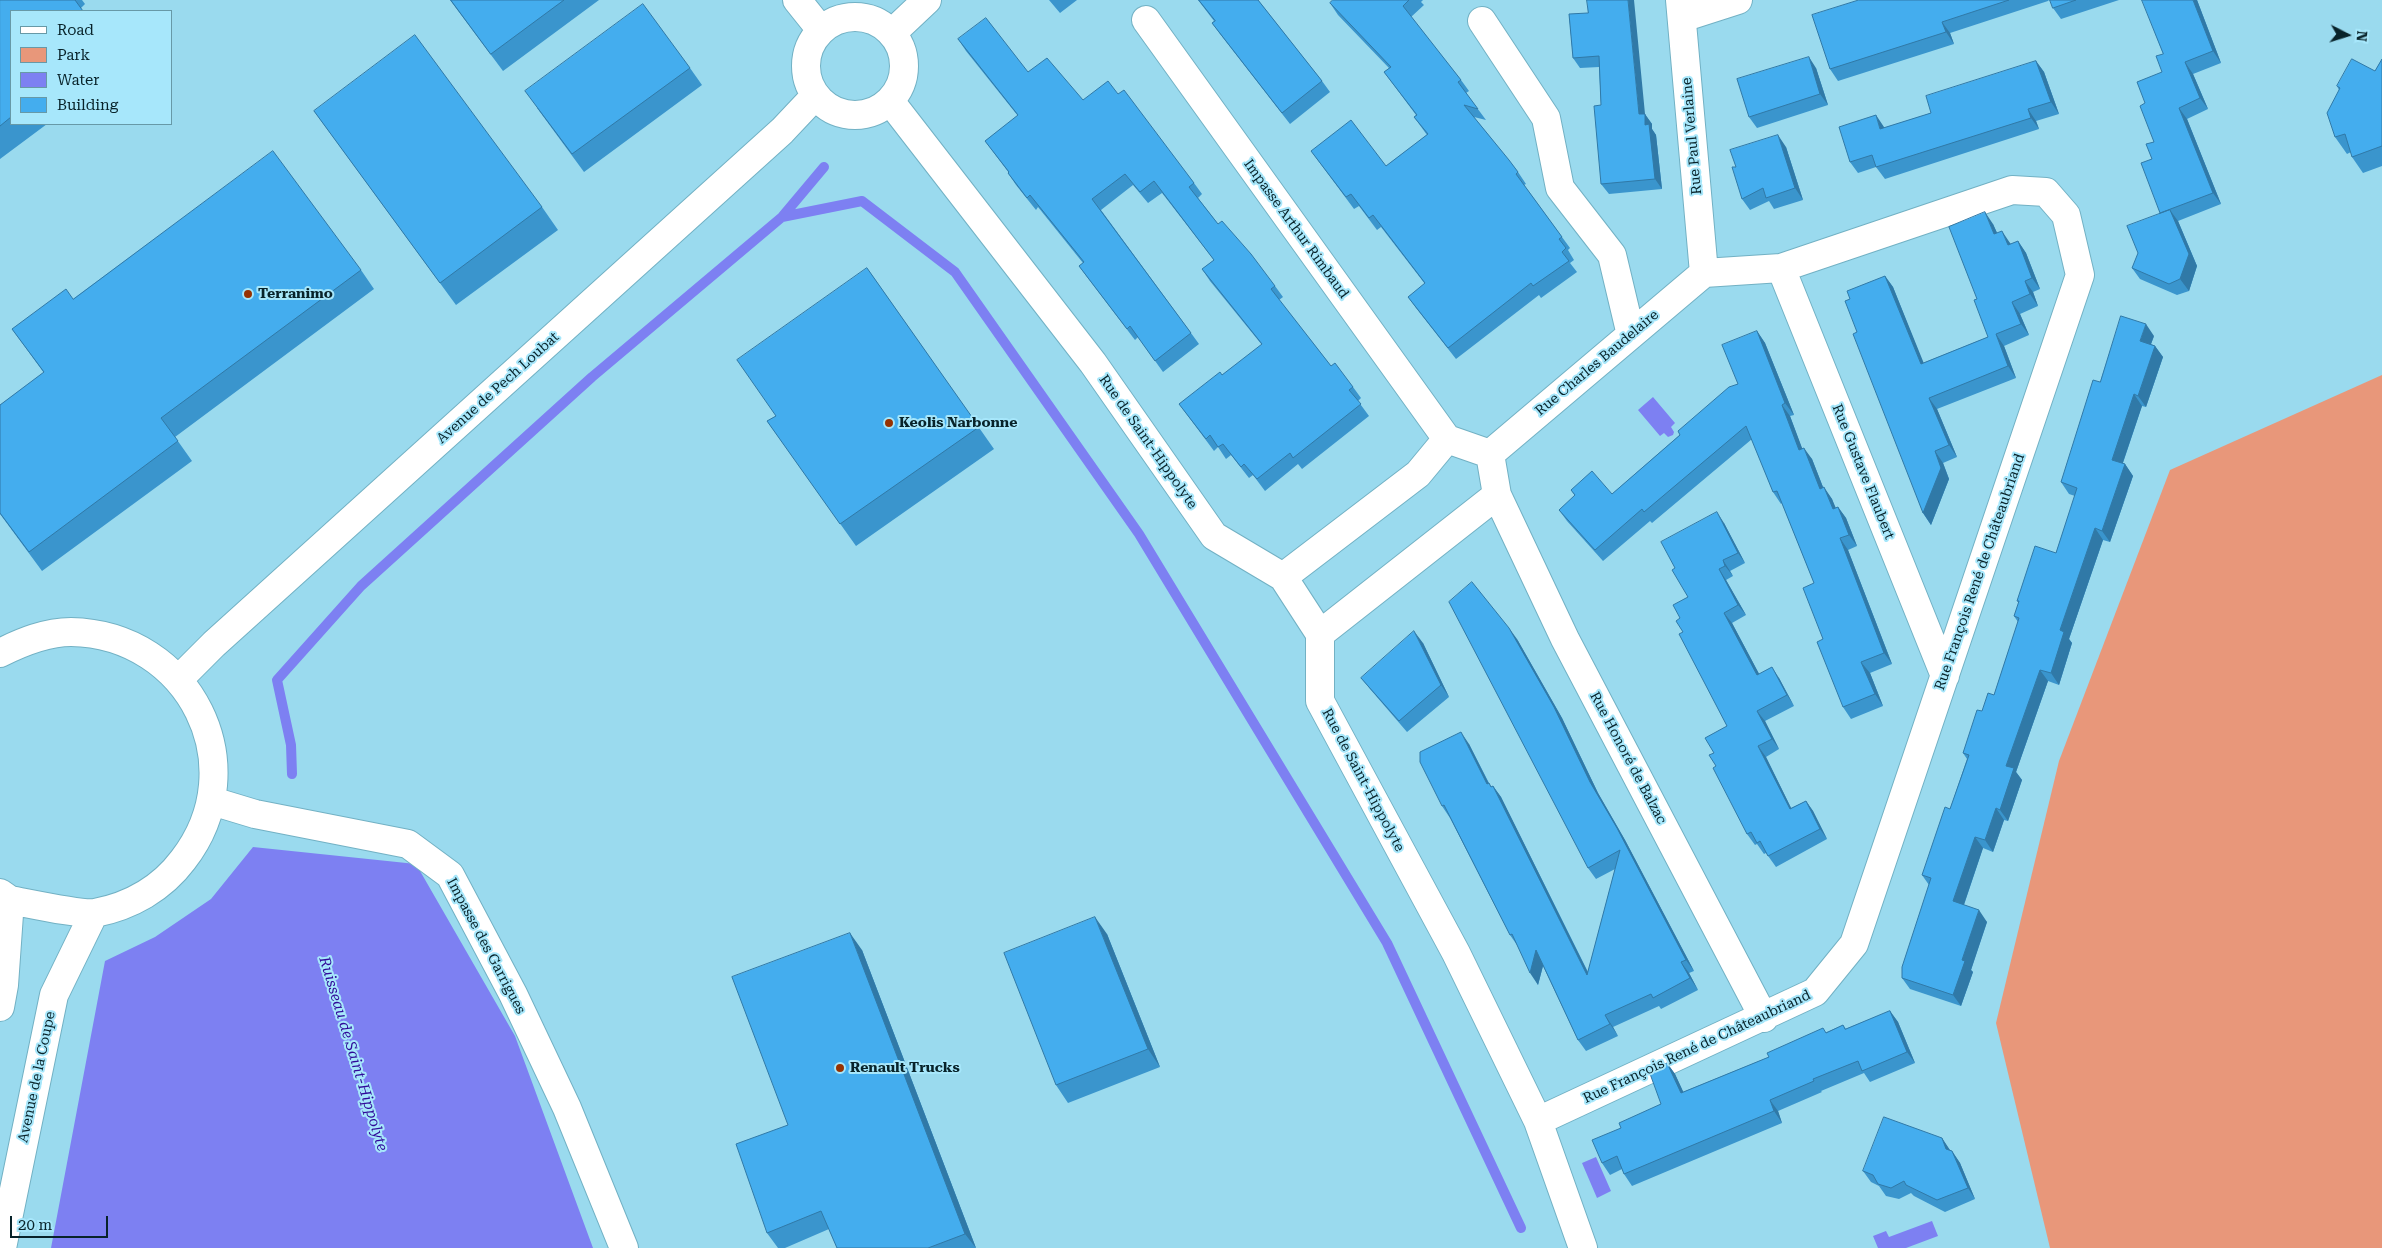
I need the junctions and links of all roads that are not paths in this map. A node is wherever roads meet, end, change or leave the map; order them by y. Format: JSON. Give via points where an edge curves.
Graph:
{"nodes":[{"id":1,"x":797,"y":0,"type":"edge"},
{"id":2,"x":927,"y":0,"type":"edge"},
{"id":3,"x":1738,"y":0,"type":"edge"},
{"id":4,"x":1681,"y":9,"type":"edge"},
{"id":5,"x":1146,"y":20,"type":"dead end"},
{"id":6,"x":1482,"y":21,"type":"dead end"},
{"id":7,"x":821,"y":30,"type":"junction"},
{"id":8,"x":892,"y":33,"type":"junction"},
{"id":9,"x":815,"y":96,"type":"junction"},
{"id":10,"x":890,"y":101,"type":"junction"},
{"id":11,"x":1781,"y":268,"type":"junction"},
{"id":12,"x":1704,"y":273,"type":"junction"},
{"id":13,"x":1631,"y":334,"type":"junction"},
{"id":14,"x":1447,"y":439,"type":"junction"},
{"id":15,"x":1490,"y":454,"type":"junction"},
{"id":16,"x":1497,"y":495,"type":"junction"},
{"id":17,"x":1282,"y":577,"type":"junction"},
{"id":18,"x":1320,"y":634,"type":"junction"},
{"id":19,"x":0,"y":653,"type":"edge"},
{"id":20,"x":1946,"y":676,"type":"junction"},
{"id":21,"x":179,"y":679,"type":"junction"},
{"id":22,"x":212,"y":801,"type":"junction"},
{"id":23,"x":5,"y":896,"type":"edge"},
{"id":24,"x":94,"y":914,"type":"junction"},
{"id":25,"x":0,"y":1007,"type":"edge"},
{"id":26,"x":1764,"y":1018,"type":"junction"},
{"id":27,"x":1538,"y":1121,"type":"junction"},
{"id":28,"x":2,"y":1248,"type":"edge"},
{"id":29,"x":624,"y":1248,"type":"edge"},
{"id":30,"x":1583,"y":1248,"type":"edge"}],
"edges":[{"from":1,"to":7,"type":"street"},
{"from":2,"to":8,"type":"street"},
{"from":3,"to":4,"type":"street"},
{"from":4,"to":12,"type":"street","name":"Rue Paul Verlaine"},
{"from":5,"to":14,"type":"street","name":"Impasse Arthur Rimbaud"},
{"from":6,"to":13,"type":"street","via":[[1546,118],[1560,188],[1612,255]]},
{"from":7,"to":8,"type":"street","via":[[833,21],[849,17],[879,23]]},
{"from":7,"to":9,"type":"street","via":[[812,42],[805,69]]},
{"from":8,"to":10,"type":"street","via":[[904,60],[899,89]]},
{"from":9,"to":10,"type":"street","via":[[843,114],[860,115],[876,111]]},
{"from":9,"to":21,"type":"street","name":"Avenue de Pech Loubat","via":[[782,131]]},
{"from":10,"to":17,"type":"street","name":"Rue de Saint-Hippolyte","via":[[1093,363],[1214,536]]},
{"from":11,"to":12,"type":"street","name":"Rue François René de Châteaubriand"},
{"from":11,"to":20,"type":"street","name":"Rue Gustave Flaubert"},
{"from":11,"to":20,"type":"street","name":"Rue François René de Châteaubriand","via":[[2012,190],[2046,192],[2066,215],[2080,275]]},
{"from":12,"to":13,"type":"street","name":"Rue Charles Baudelaire"},
{"from":13,"to":15,"type":"street","name":"Rue Charles Baudelaire"},
{"from":14,"to":15,"type":"street"},
{"from":14,"to":17,"type":"street","via":[[1418,474]]},
{"from":15,"to":16,"type":"street"},
{"from":16,"to":18,"type":"street"},
{"from":16,"to":26,"type":"street","name":"Rue Honoré de Balzac","via":[[1565,639]]},
{"from":17,"to":18,"type":"street","name":"Rue de Saint-Hippolyte"},
{"from":18,"to":27,"type":"street","name":"Rue de Saint-Hippolyte","via":[[1320,701],[1456,954]]},
{"from":19,"to":21,"type":"street","via":[[30,638],[70,632],[111,636],[148,653]]},
{"from":20,"to":26,"type":"street","name":"Rue François René de Châteaubriand","via":[[1854,944],[1816,992]]},
{"from":21,"to":22,"type":"street","via":[[202,716],[212,749]]},
{"from":22,"to":24,"type":"street","via":[[197,842],[171,876],[135,901]]},
{"from":22,"to":29,"type":"street","name":"Impasse des Garrigues","via":[[255,814],[408,844],[450,874],[513,994],[567,1108]]},
{"from":23,"to":24,"type":"street"},
{"from":23,"to":25,"type":"street","via":[[4,984]]},
{"from":24,"to":28,"type":"street","name":"Avenue de la Coupe","via":[[54,995]]},
{"from":26,"to":27,"type":"street","name":"Rue François René de Châteaubriand"},
{"from":27,"to":30,"type":"street","name":"Rue de Saint-Hippolyte"}]}
